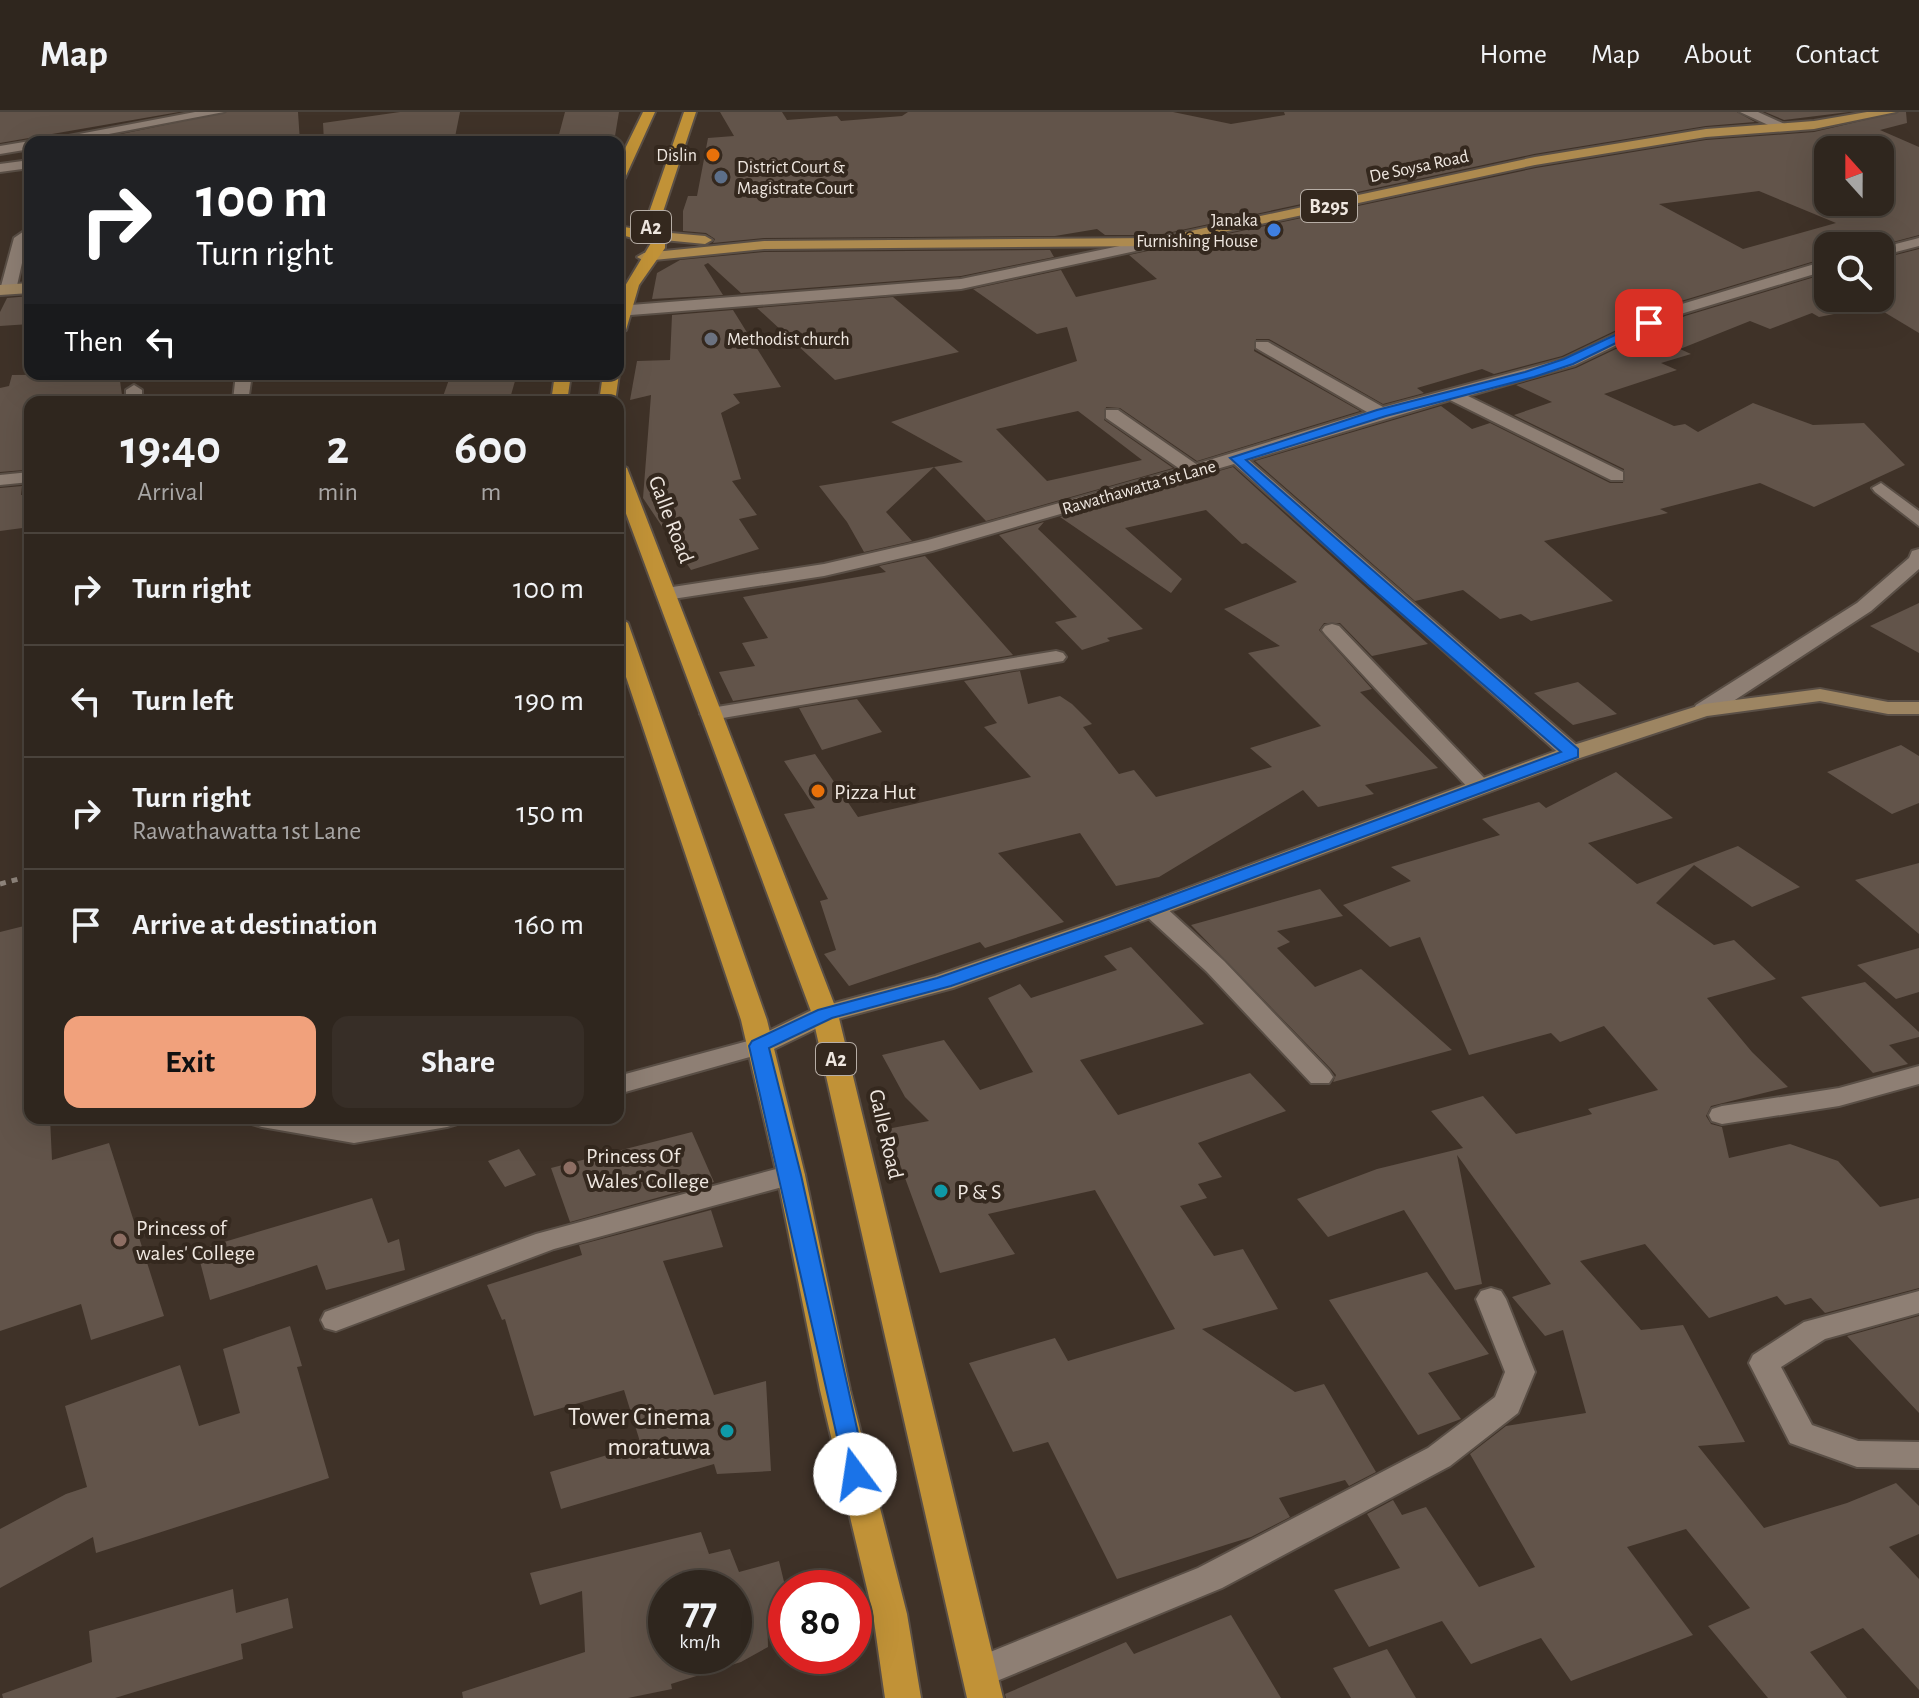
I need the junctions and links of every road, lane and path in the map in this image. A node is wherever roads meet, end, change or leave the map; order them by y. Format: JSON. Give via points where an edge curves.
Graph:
{"nodes":[{"id":1,"x":218,"y":112,"type":"edge"},
{"id":2,"x":649,"y":112,"type":"edge"},
{"id":3,"x":690,"y":112,"type":"edge"},
{"id":4,"x":1746,"y":112,"type":"edge"},
{"id":5,"x":1890,"y":112,"type":"edge"},
{"id":6,"x":1782,"y":126,"type":"junction"},
{"id":7,"x":79,"y":136,"type":"edge"},
{"id":8,"x":24,"y":146,"type":"edge"},
{"id":9,"x":0,"y":150,"type":"edge"},
{"id":10,"x":24,"y":165,"type":"edge"},
{"id":11,"x":624,"y":165,"type":"edge"},
{"id":12,"x":0,"y":168,"type":"edge"},
{"id":13,"x":624,"y":231,"type":"edge"},
{"id":14,"x":648,"y":235,"type":"junction"},
{"id":15,"x":24,"y":236,"type":"edge"},
{"id":16,"x":1158,"y":242,"type":"junction"},
{"id":17,"x":1919,"y":242,"type":"edge"},
{"id":18,"x":764,"y":245,"type":"junction"},
{"id":19,"x":1894,"y":248,"type":"edge"},
{"id":20,"x":644,"y":257,"type":"junction"},
{"id":21,"x":628,"y":261,"type":"dead end"},
{"id":22,"x":1814,"y":269,"type":"edge"},
{"id":23,"x":24,"y":288,"type":"edge"},
{"id":24,"x":4,"y":290,"type":"edge"},
{"id":25,"x":624,"y":300,"type":"edge"},
{"id":26,"x":624,"y":311,"type":"edge"},
{"id":27,"x":1262,"y":345,"type":"dead end"},
{"id":28,"x":1455,"y":396,"type":"junction"},
{"id":29,"x":1381,"y":413,"type":"junction"},
{"id":30,"x":1112,"y":414,"type":"dead end"},
{"id":31,"x":1237,"y":458,"type":"junction"},
{"id":32,"x":1194,"y":471,"type":"junction"},
{"id":33,"x":1617,"y":476,"type":"dead end"},
{"id":34,"x":24,"y":478,"type":"edge"},
{"id":35,"x":0,"y":480,"type":"edge"},
{"id":36,"x":624,"y":484,"type":"edge"},
{"id":37,"x":1881,"y":488,"type":"dead end"},
{"id":38,"x":1919,"y":520,"type":"edge"},
{"id":39,"x":1919,"y":555,"type":"edge"},
{"id":40,"x":666,"y":594,"type":"junction"},
{"id":41,"x":1332,"y":630,"type":"dead end"},
{"id":42,"x":1056,"y":657,"type":"dead end"},
{"id":43,"x":625,"y":668,"type":"edge"},
{"id":44,"x":1919,"y":708,"type":"edge"},
{"id":45,"x":1704,"y":710,"type":"junction"},
{"id":46,"x":711,"y":714,"type":"junction"},
{"id":47,"x":1572,"y":753,"type":"junction"},
{"id":48,"x":1480,"y":787,"type":"junction"},
{"id":49,"x":24,"y":878,"type":"edge"},
{"id":50,"x":0,"y":884,"type":"edge"},
{"id":51,"x":1153,"y":909,"type":"junction"},
{"id":52,"x":825,"y":1014,"type":"junction"},
{"id":53,"x":759,"y":1046,"type":"junction"},
{"id":54,"x":1919,"y":1075,"type":"edge"},
{"id":55,"x":1320,"y":1077,"type":"dead end"},
{"id":56,"x":624,"y":1083,"type":"edge"},
{"id":57,"x":1722,"y":1115,"type":"dead end"},
{"id":58,"x":296,"y":1124,"type":"edge"},
{"id":59,"x":412,"y":1124,"type":"edge"},
{"id":60,"x":791,"y":1175,"type":"junction"},
{"id":61,"x":1491,"y":1299,"type":"dead end"},
{"id":62,"x":1919,"y":1302,"type":"edge"},
{"id":63,"x":336,"y":1320,"type":"dead end"},
{"id":64,"x":1919,"y":1455,"type":"edge"},
{"id":65,"x":983,"y":1685,"type":"edge"},
{"id":66,"x":903,"y":1698,"type":"edge"}],
"edges":[{"from":1,"to":7,"type":"street"},
{"from":2,"to":11,"type":"highway"},
{"from":3,"to":14,"type":"highway","number":"A2"},
{"from":4,"to":6,"type":"street"},
{"from":5,"to":6,"type":"main road","name":"De Soysa Road","number":"B295"},
{"from":6,"to":16,"type":"main road","name":"De Soysa Road","number":"B295","via":[[1535,161]]},
{"from":8,"to":9,"type":"street"},
{"from":10,"to":12,"type":"street"},
{"from":13,"to":14,"type":"highway","name":"De Soysa Road","number":"B295"},
{"from":14,"to":18,"type":"main road","name":"De Soysa Road","number":"B295"},
{"from":14,"to":20,"type":"highway","number":"A2","via":[[659,245]]},
{"from":15,"to":24,"type":"street"},
{"from":16,"to":18,"type":"main road","name":"De Soysa Road","number":"B295"},
{"from":16,"to":26,"type":"street","via":[[961,284]]},
{"from":17,"to":19,"type":"street"},
{"from":18,"to":20,"type":"main road","name":"De Soysa Road","number":"B295"},
{"from":20,"to":21,"type":"highway"},
{"from":20,"to":25,"type":"highway","number":"A2"},
{"from":22,"to":28,"type":"street","name":"Rawathawatta 1st Lane","via":[[1704,300],[1569,362]]},
{"from":23,"to":24,"type":"street"},
{"from":27,"to":29,"type":"street"},
{"from":28,"to":29,"type":"street","name":"Rawathawatta 1st Lane"},
{"from":28,"to":33,"type":"street"},
{"from":29,"to":31,"type":"street","name":"Rawathawatta 1st Lane"},
{"from":30,"to":32,"type":"street"},
{"from":31,"to":32,"type":"street","name":"Rawathawatta 1st Lane"},
{"from":31,"to":47,"type":"street"},
{"from":32,"to":40,"type":"street","name":"Rawathawatta 1st Lane","via":[[887,557]]},
{"from":34,"to":35,"type":"street"},
{"from":36,"to":40,"type":"highway","name":"Galle Road","number":"A2"},
{"from":37,"to":38,"type":"street"},
{"from":39,"to":45,"type":"street","via":[[1864,607]]},
{"from":40,"to":46,"type":"highway","name":"Galle Road","number":"A2"},
{"from":41,"to":48,"type":"street"},
{"from":42,"to":46,"type":"street"},
{"from":43,"to":53,"type":"highway"},
{"from":44,"to":45,"type":"street","via":[[1888,708],[1820,695]]},
{"from":45,"to":47,"type":"street"},
{"from":46,"to":52,"type":"highway","name":"Galle Road","number":"A2"},
{"from":47,"to":48,"type":"street"},
{"from":48,"to":51,"type":"street"},
{"from":49,"to":50,"type":"path"},
{"from":51,"to":52,"type":"street","via":[[944,982]]},
{"from":51,"to":55,"type":"street"},
{"from":52,"to":53,"type":"street"},
{"from":52,"to":65,"type":"highway","name":"Galle Road","number":"A2"},
{"from":53,"to":56,"type":"street"},
{"from":53,"to":60,"type":"highway"},
{"from":54,"to":57,"type":"street","via":[[1839,1097]]},
{"from":58,"to":59,"type":"street","via":[[354,1134]]},
{"from":60,"to":63,"type":"street","via":[[546,1241]]},
{"from":60,"to":66,"type":"highway","via":[[835,1390],[890,1614]]},
{"from":61,"to":65,"type":"street","via":[[1520,1372],[1507,1404],[1439,1457],[1210,1578]]},
{"from":62,"to":64,"type":"street","via":[[1815,1330],[1764,1363],[1801,1434],[1857,1454]]}]}
